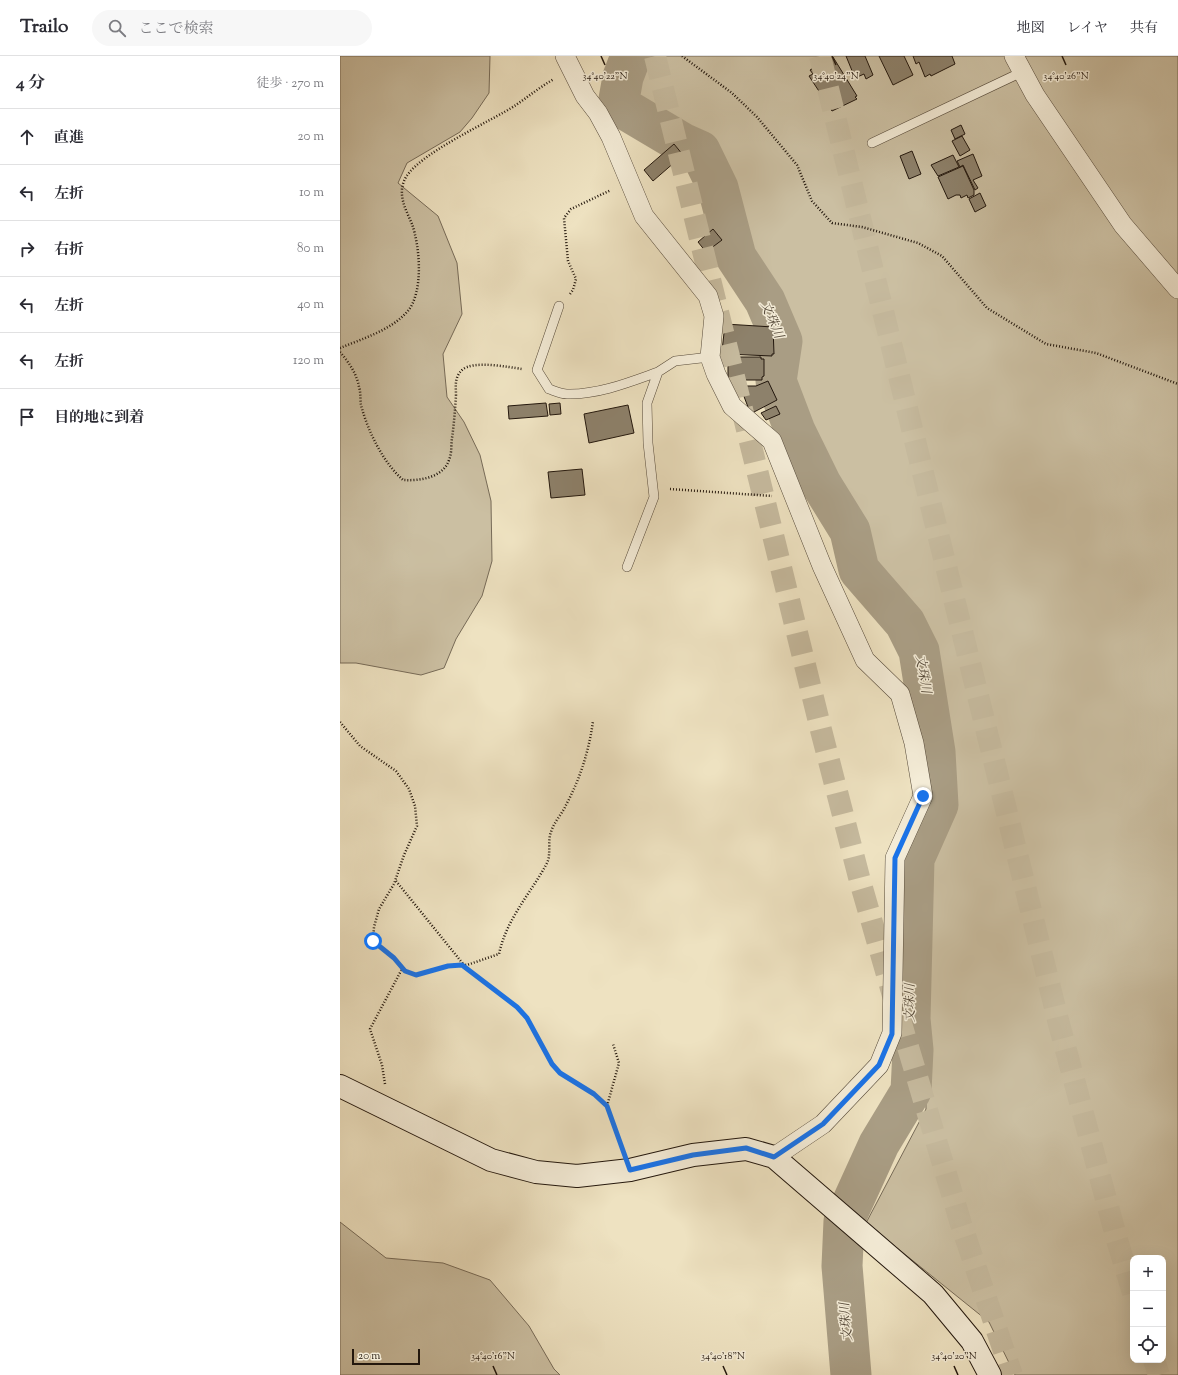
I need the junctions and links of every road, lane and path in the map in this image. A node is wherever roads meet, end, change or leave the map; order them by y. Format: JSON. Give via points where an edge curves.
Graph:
{"nodes":[{"id":1,"x":682,"y":56,"type":"edge"},
{"id":2,"x":568,"y":64,"type":"edge"},
{"id":3,"x":1018,"y":64,"type":"edge"},
{"id":4,"x":872,"y":143,"type":"dead end"},
{"id":5,"x":629,"y":181,"type":"junction"},
{"id":6,"x":1178,"y":289,"type":"edge"},
{"id":7,"x":559,"y":306,"type":"joint"},
{"id":8,"x":340,"y":348,"type":"edge"},
{"id":9,"x":340,"y":352,"type":"edge"},
{"id":10,"x":710,"y":357,"type":"junction"},
{"id":11,"x":537,"y":370,"type":"junction"},
{"id":12,"x":658,"y":372,"type":"junction"},
{"id":13,"x":1178,"y":384,"type":"edge"},
{"id":14,"x":791,"y":487,"type":"junction"},
{"id":15,"x":653,"y":488,"type":"junction"},
{"id":16,"x":627,"y":568,"type":"dead end"},
{"id":17,"x":592,"y":721,"type":"dead end"},
{"id":18,"x":340,"y":722,"type":"edge"},
{"id":19,"x":395,"y":881,"type":"junction"},
{"id":20,"x":462,"y":965,"type":"junction"},
{"id":21,"x":402,"y":969,"type":"junction"},
{"id":22,"x":613,"y":1044,"type":"dead end"},
{"id":23,"x":340,"y":1086,"type":"edge"},
{"id":24,"x":607,"y":1106,"type":"junction"},
{"id":25,"x":386,"y":1108,"type":"junction"},
{"id":26,"x":774,"y":1157,"type":"junction"},
{"id":27,"x":630,"y":1170,"type":"junction"},
{"id":28,"x":990,"y":1375,"type":"edge"}],
"edges":[{"from":1,"to":13,"type":"path","via":[[732,93],[757,117],[797,165],[812,201],[832,223],[862,227],[918,243],[942,256],[987,308],[1046,344],[1096,353]]},
{"from":2,"to":5,"type":"street","via":[[585,96],[598,113]]},
{"from":2,"to":8,"type":"path","via":[[516,105],[435,152],[418,164],[404,179],[401,192],[418,248],[419,271],[415,294],[408,311],[395,322]]},
{"from":3,"to":4,"type":"lane"},
{"from":3,"to":6,"type":"street","via":[[1035,95],[1123,225]]},
{"from":5,"to":7,"type":"path","via":[[571,210],[564,218],[568,261],[576,279],[573,290]]},
{"from":5,"to":10,"type":"street","via":[[644,216],[708,296],[714,316]]},
{"from":7,"to":11,"type":"lane"},
{"from":9,"to":11,"type":"path","via":[[349,362],[359,385],[362,405],[383,456],[392,470],[403,480],[418,481],[438,474],[450,460],[455,381],[463,370],[474,366],[495,365]]},
{"from":10,"to":12,"type":"lane","via":[[676,361]]},
{"from":10,"to":14,"type":"street","via":[[732,406],[772,442]]},
{"from":11,"to":12,"type":"lane","via":[[549,389],[567,394],[627,383]]},
{"from":12,"to":15,"type":"lane","via":[[647,403]]},
{"from":14,"to":15,"type":"path","via":[[777,497]]},
{"from":14,"to":26,"type":"street","via":[[822,566],[865,660],[900,694],[914,743],[923,796],[895,858],[892,1034],[879,1065],[823,1124]]},
{"from":15,"to":16,"type":"lane","via":[[654,497]]},
{"from":17,"to":20,"type":"path","via":[[590,745],[584,764],[567,805],[550,832],[548,863],[518,908],[505,934],[499,954]]},
{"from":18,"to":19,"type":"path","via":[[360,746],[396,771],[409,789],[413,800],[417,826]]},
{"from":19,"to":20,"type":"path"},
{"from":19,"to":21,"type":"path","via":[[379,909],[373,941],[394,958]]},
{"from":20,"to":21,"type":"path","via":[[416,975]]},
{"from":20,"to":24,"type":"path","via":[[517,1007],[527,1018],[552,1064],[560,1073],[594,1094]]},
{"from":21,"to":25,"type":"path","via":[[370,1029],[382,1065],[387,1094]]},
{"from":22,"to":24,"type":"path","via":[[619,1063]]},
{"from":23,"to":25,"type":"street"},
{"from":24,"to":27,"type":"path"},
{"from":25,"to":27,"type":"street","via":[[491,1160],[528,1170],[577,1176]]},
{"from":26,"to":27,"type":"street","via":[[746,1148],[693,1155]]},
{"from":26,"to":28,"type":"street","via":[[933,1294],[972,1341]]}]}
